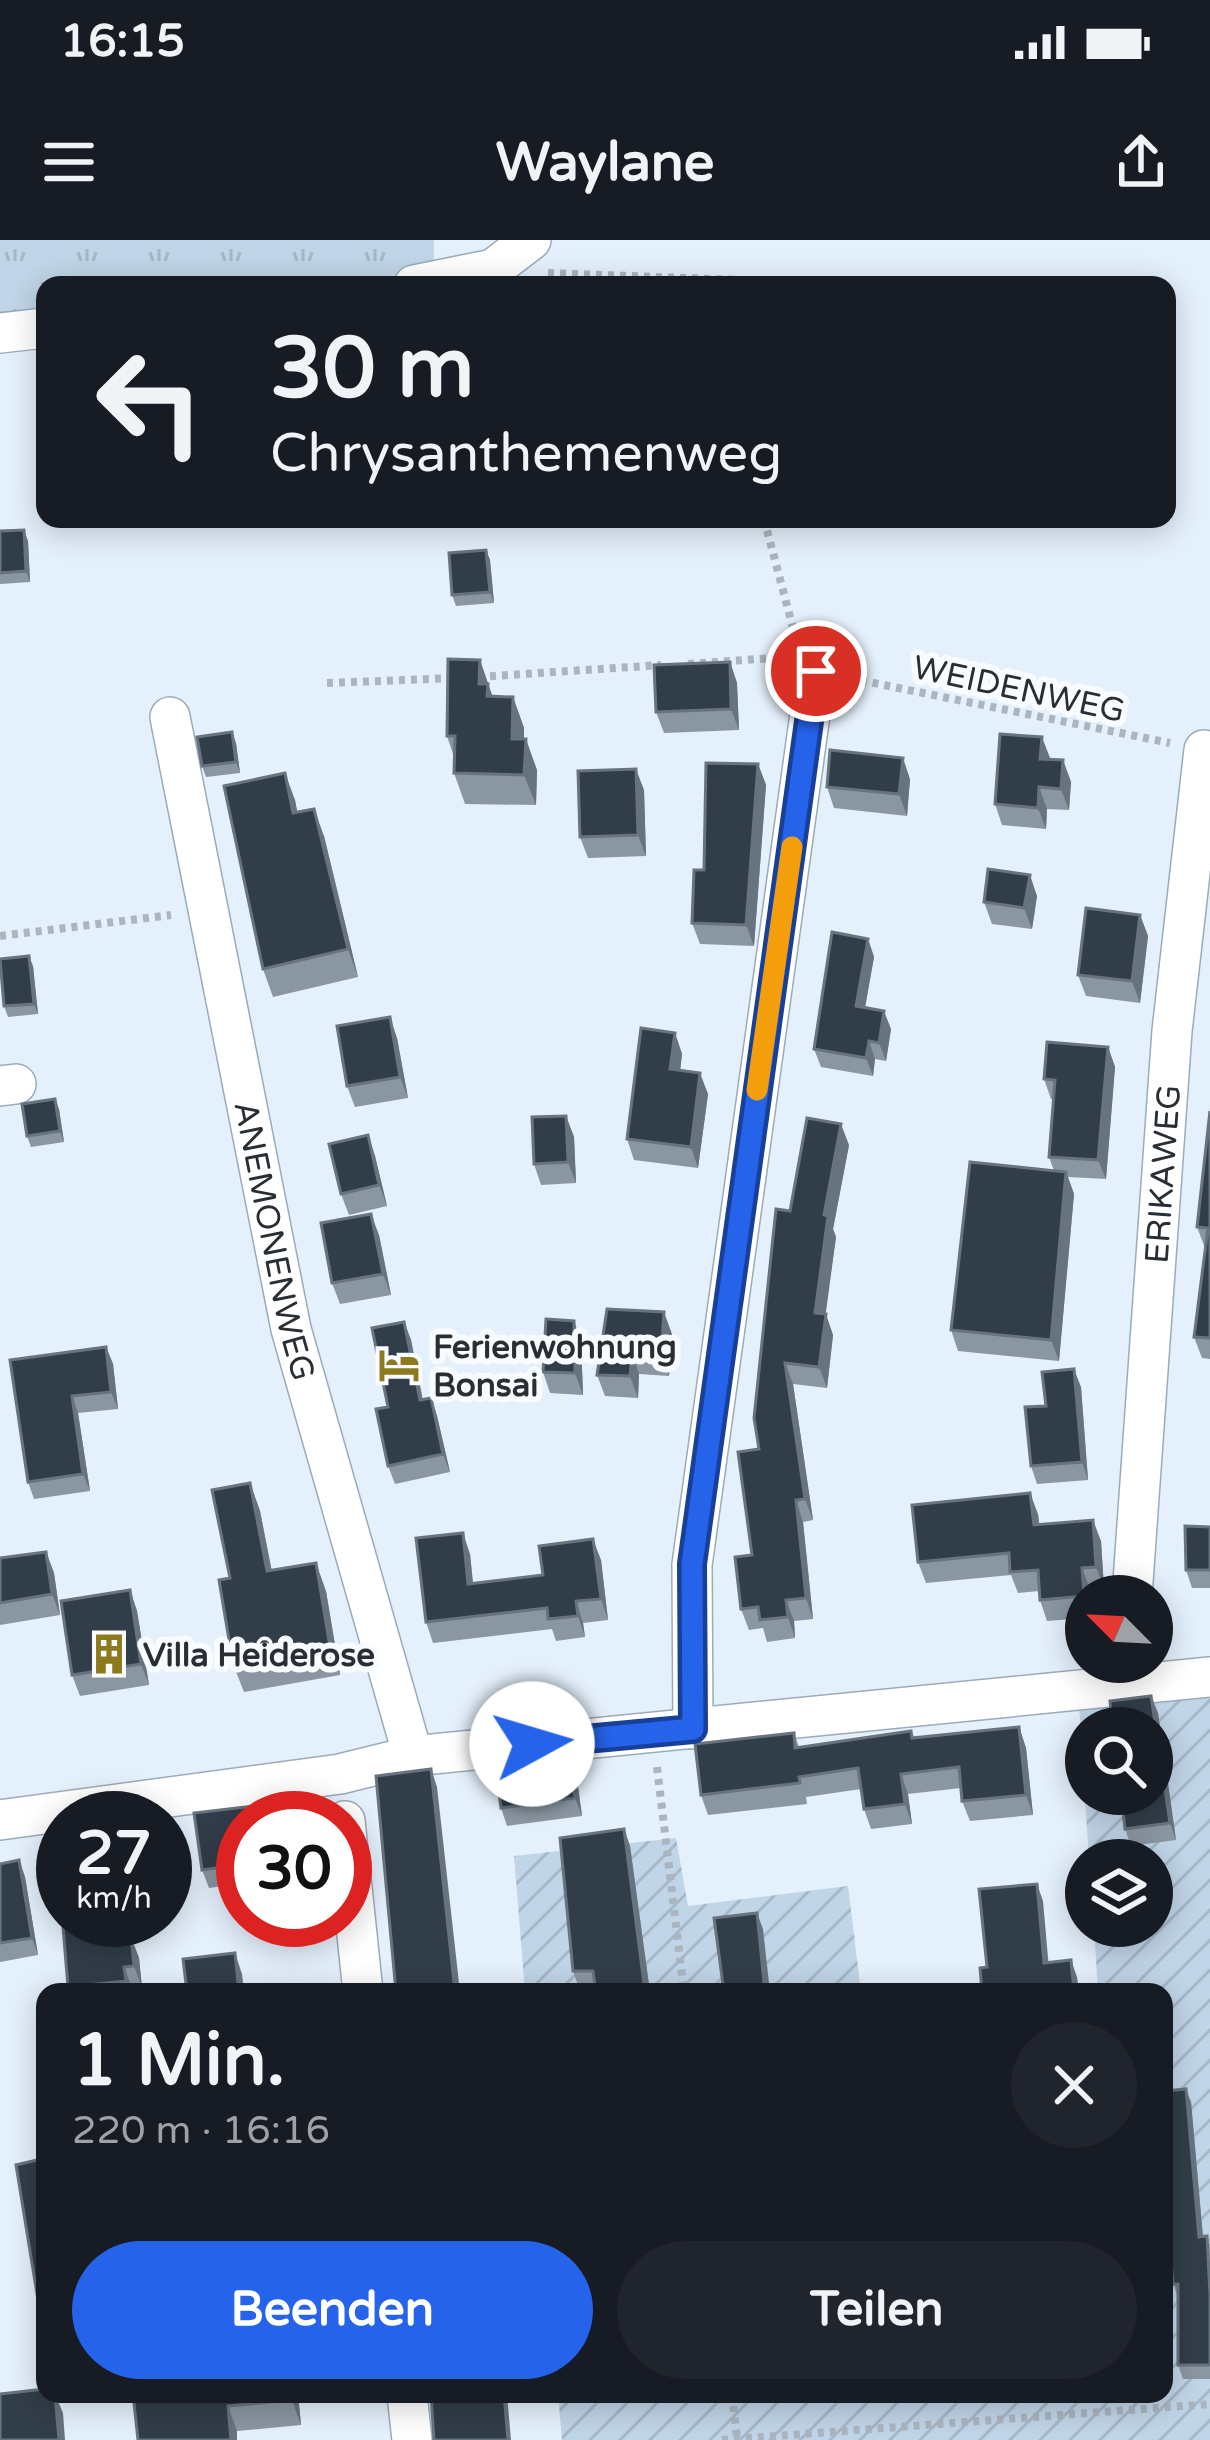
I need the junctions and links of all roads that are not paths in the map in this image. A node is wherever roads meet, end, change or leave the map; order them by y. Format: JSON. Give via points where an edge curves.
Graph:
{"nodes":[{"id":1,"x":532,"y":240,"type":"edge"},
{"id":2,"x":458,"y":276,"type":"edge"},
{"id":3,"x":36,"y":329,"type":"edge"},
{"id":4,"x":0,"y":333,"type":"edge"},
{"id":5,"x":808,"y":664,"type":"road end"},
{"id":6,"x":170,"y":717,"type":"dead end"},
{"id":7,"x":1204,"y":750,"type":"road end"},
{"id":8,"x":1133,"y":1575,"type":"edge"},
{"id":9,"x":1173,"y":1675,"type":"edge"},
{"id":10,"x":1210,"y":1677,"type":"edge"},
{"id":11,"x":1065,"y":1681,"type":"edge"},
{"id":12,"x":693,"y":1729,"type":"junction"},
{"id":13,"x":413,"y":1756,"type":"junction"},
{"id":14,"x":340,"y":1774,"type":"junction"},
{"id":15,"x":342,"y":1791,"type":"edge"},
{"id":16,"x":0,"y":1820,"type":"edge"},
{"id":17,"x":359,"y":1947,"type":"edge"},
{"id":18,"x":363,"y":1983,"type":"edge"},
{"id":19,"x":408,"y":2403,"type":"edge"},
{"id":20,"x":412,"y":2440,"type":"edge"}],
"edges":[{"from":1,"to":2,"type":"street","via":[[493,269]]},
{"from":3,"to":4,"type":"street"},
{"from":5,"to":12,"type":"street","via":[[692,1564]]},
{"from":6,"to":13,"type":"street","name":"ANEMONENWEG","via":[[291,1329]]},
{"from":7,"to":8,"type":"street","name":"ERIKAWEG","via":[[1172,1031]]},
{"from":9,"to":10,"type":"street"},
{"from":11,"to":12,"type":"street"},
{"from":12,"to":13,"type":"street"},
{"from":13,"to":14,"type":"street"},
{"from":14,"to":15,"type":"street"},
{"from":14,"to":16,"type":"street"},
{"from":17,"to":18,"type":"street"},
{"from":19,"to":20,"type":"street"}]}
